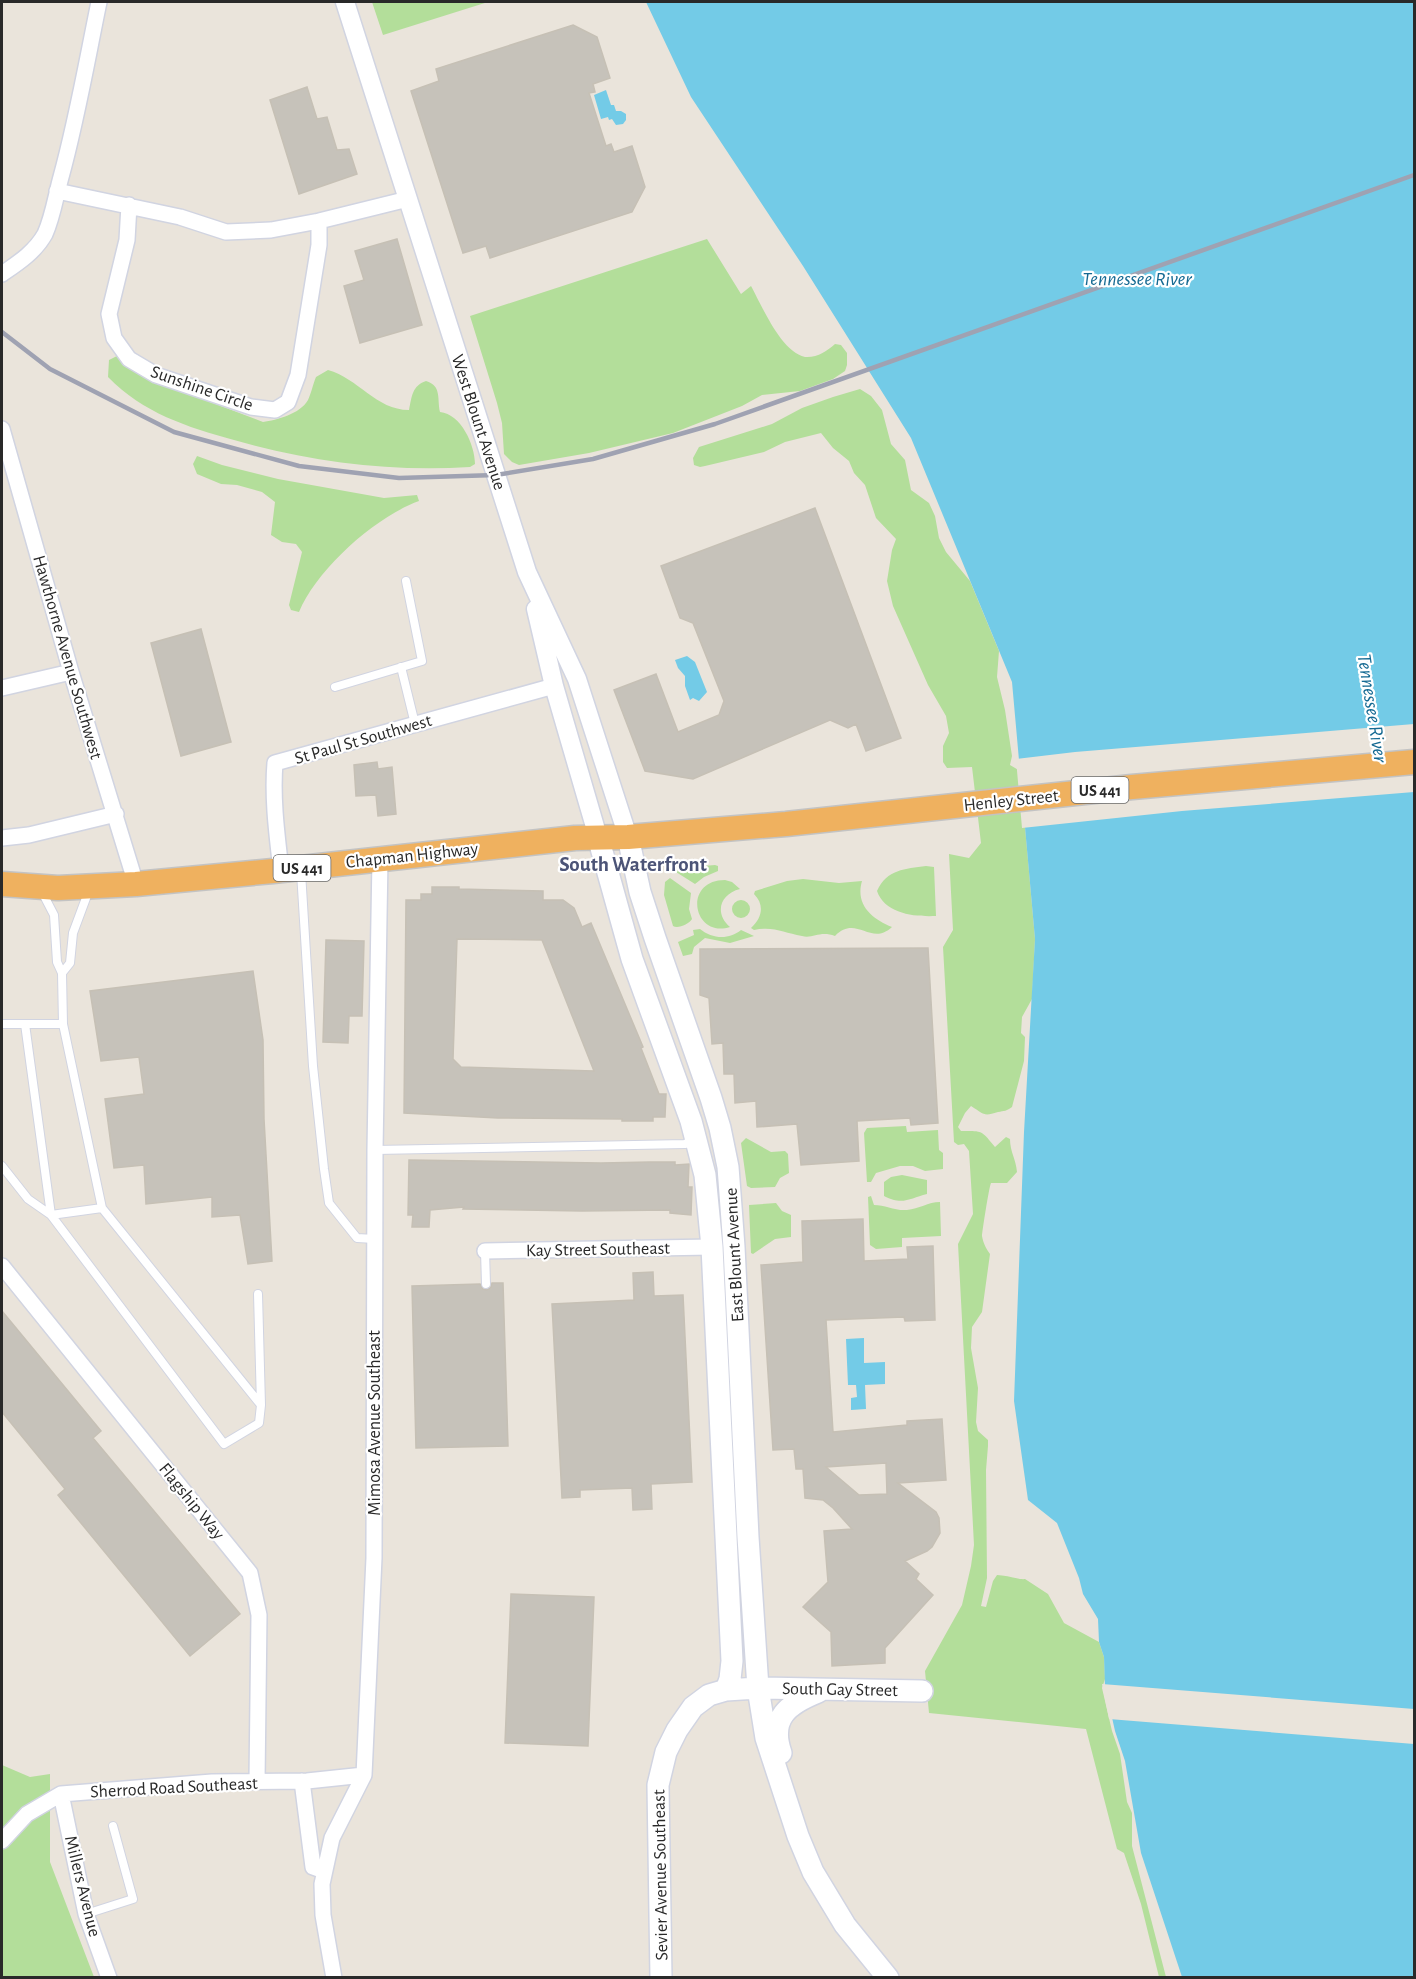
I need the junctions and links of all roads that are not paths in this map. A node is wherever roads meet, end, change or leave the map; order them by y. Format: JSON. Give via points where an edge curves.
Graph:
{"nodes":[{"id":1,"x":99,"y":2,"type":"edge"},
{"id":2,"x":345,"y":2,"type":"edge"},
{"id":3,"x":57,"y":191,"type":"junction"},
{"id":4,"x":408,"y":199,"type":"junction"},
{"id":5,"x":129,"y":205,"type":"junction"},
{"id":6,"x":319,"y":221,"type":"junction"},
{"id":7,"x":2,"y":274,"type":"edge"},
{"id":8,"x":2,"y":437,"type":"edge"},
{"id":9,"x":527,"y":572,"type":"junction"},
{"id":10,"x":406,"y":581,"type":"dead end"},
{"id":11,"x":402,"y":667,"type":"junction"},
{"id":12,"x":71,"y":672,"type":"junction"},
{"id":13,"x":577,"y":679,"type":"junction"},
{"id":14,"x":554,"y":686,"type":"junction"},
{"id":15,"x":335,"y":687,"type":"dead end"},
{"id":16,"x":2,"y":688,"type":"edge"},
{"id":17,"x":414,"y":724,"type":"junction"},
{"id":18,"x":1414,"y":762,"type":"edge"},
{"id":19,"x":116,"y":814,"type":"junction"},
{"id":20,"x":786,"y":824,"type":"joint"},
{"id":21,"x":598,"y":837,"type":"junction"},
{"id":22,"x":628,"y":837,"type":"junction"},
{"id":23,"x":2,"y":838,"type":"edge"},
{"id":24,"x":380,"y":859,"type":"junction"},
{"id":25,"x":291,"y":869,"type":"junction"},
{"id":26,"x":2,"y":884,"type":"edge"},
{"id":27,"x":136,"y":884,"type":"junction"},
{"id":28,"x":91,"y":886,"type":"junction"},
{"id":29,"x":40,"y":887,"type":"junction"},
{"id":30,"x":62,"y":973,"type":"junction"},
{"id":31,"x":2,"y":1024,"type":"edge"},
{"id":32,"x":25,"y":1024,"type":"junction"},
{"id":33,"x":63,"y":1024,"type":"junction"},
{"id":34,"x":720,"y":1128,"type":"junction"},
{"id":35,"x":695,"y":1139,"type":"junction"},
{"id":36,"x":375,"y":1150,"type":"junction"},
{"id":37,"x":2,"y":1166,"type":"edge"},
{"id":38,"x":102,"y":1208,"type":"junction"},
{"id":39,"x":51,"y":1215,"type":"junction"},
{"id":40,"x":375,"y":1239,"type":"junction"},
{"id":41,"x":712,"y":1247,"type":"junction"},
{"id":42,"x":734,"y":1248,"type":"junction"},
{"id":43,"x":485,"y":1251,"type":"joint"},
{"id":44,"x":2,"y":1266,"type":"edge"},
{"id":45,"x":486,"y":1284,"type":"dead end"},
{"id":46,"x":258,"y":1294,"type":"dead end"},
{"id":47,"x":261,"y":1405,"type":"junction"},
{"id":48,"x":748,"y":1537,"type":"junction"},
{"id":49,"x":725,"y":1538,"type":"junction"},
{"id":50,"x":758,"y":1688,"type":"junction"},
{"id":51,"x":828,"y":1688,"type":"junction"},
{"id":52,"x":726,"y":1690,"type":"junction"},
{"id":53,"x":922,"y":1691,"type":"dead end"},
{"id":54,"x":364,"y":1775,"type":"junction"},
{"id":55,"x":257,"y":1781,"type":"junction"},
{"id":56,"x":302,"y":1781,"type":"junction"},
{"id":57,"x":61,"y":1794,"type":"junction"},
{"id":58,"x":791,"y":1815,"type":"junction"},
{"id":59,"x":113,"y":1826,"type":"dead end"},
{"id":60,"x":2,"y":1841,"type":"edge"},
{"id":61,"x":324,"y":1871,"type":"junction"},
{"id":62,"x":86,"y":1914,"type":"junction"},
{"id":63,"x":109,"y":1977,"type":"edge"},
{"id":64,"x":334,"y":1977,"type":"edge"},
{"id":65,"x":661,"y":1977,"type":"edge"},
{"id":66,"x":888,"y":1977,"type":"edge"}],
"edges":[{"from":1,"to":3,"type":"street"},
{"from":2,"to":4,"type":"street","name":"West Blount Avenue"},
{"from":3,"to":5,"type":"street"},
{"from":3,"to":7,"type":"street","via":[[44,234],[35,249]]},
{"from":4,"to":6,"type":"street"},
{"from":4,"to":9,"type":"street","name":"West Blount Avenue"},
{"from":5,"to":6,"type":"street","via":[[226,232],[272,230]]},
{"from":5,"to":6,"type":"street","name":"Sunshine Circle","via":[[127,240],[110,314],[114,338],[129,359],[156,375],[252,407],[275,410],[288,402],[298,375],[319,244]]},
{"from":8,"to":12,"type":"street","name":"Hawthorne Avenue Southwest"},
{"from":9,"to":13,"type":"street","name":"West Blount Avenue"},
{"from":9,"to":14,"type":"street"},
{"from":10,"to":11,"type":"lane","via":[[422,661]]},
{"from":11,"to":15,"type":"lane"},
{"from":11,"to":17,"type":"lane"},
{"from":12,"to":16,"type":"street"},
{"from":12,"to":19,"type":"street","name":"Hawthorne Avenue Southwest"},
{"from":13,"to":14,"type":"street"},
{"from":13,"to":22,"type":"street","name":"West Blount Avenue"},
{"from":14,"to":17,"type":"street","name":"St Paul St Southwest"},
{"from":14,"to":21,"type":"street"},
{"from":17,"to":25,"type":"street","name":"St Paul St Southwest","via":[[275,763],[277,829]]},
{"from":18,"to":20,"type":"highway","name":"Henley Street","number":"US 441"},
{"from":19,"to":23,"type":"street"},
{"from":19,"to":27,"type":"street","name":"Hawthorne Avenue Southwest"},
{"from":20,"to":22,"type":"highway","name":"Chapman Highway","number":"US 441"},
{"from":21,"to":22,"type":"highway","name":"Chapman Highway","number":"US 441"},
{"from":21,"to":24,"type":"highway","name":"Chapman Highway","number":"US 441"},
{"from":21,"to":35,"type":"main road","via":[[632,959]]},
{"from":22,"to":34,"type":"main road","name":"East Blount Avenue","via":[[640,892]]},
{"from":24,"to":25,"type":"highway","name":"Chapman Highway","number":"US 441"},
{"from":24,"to":36,"type":"street","name":"Mimosa Avenue Southeast"},
{"from":25,"to":27,"type":"highway","name":"Chapman Highway","number":"US 441"},
{"from":25,"to":40,"type":"lane","via":[[329,1203],[357,1239]]},
{"from":26,"to":29,"type":"highway","name":"Chapman Highway","number":"US 441"},
{"from":27,"to":28,"type":"highway","name":"Chapman Highway","number":"US 441"},
{"from":28,"to":29,"type":"highway","name":"Chapman Highway","number":"US 441"},
{"from":28,"to":30,"type":"lane","via":[[73,933],[70,963]]},
{"from":29,"to":30,"type":"lane","via":[[54,915],[57,962]]},
{"from":30,"to":33,"type":"lane"},
{"from":31,"to":32,"type":"lane"},
{"from":32,"to":33,"type":"lane"},
{"from":32,"to":39,"type":"lane"},
{"from":33,"to":38,"type":"lane"},
{"from":34,"to":35,"type":"main road"},
{"from":34,"to":42,"type":"main road","name":"East Blount Avenue","via":[[732,1197]]},
{"from":35,"to":36,"type":"lane","via":[[685,1144]]},
{"from":35,"to":41,"type":"main road","via":[[706,1184]]},
{"from":36,"to":40,"type":"street","name":"Mimosa Avenue Southeast"},
{"from":37,"to":39,"type":"lane","via":[[28,1199]]},
{"from":38,"to":39,"type":"lane"},
{"from":38,"to":47,"type":"lane"},
{"from":39,"to":47,"type":"lane","via":[[224,1444],[259,1423]]},
{"from":40,"to":54,"type":"street","name":"Mimosa Avenue Southeast","via":[[374,1558]]},
{"from":41,"to":42,"type":"main road"},
{"from":41,"to":43,"type":"street","name":"Kay Street Southeast"},
{"from":41,"to":49,"type":"main road"},
{"from":42,"to":48,"type":"main road","name":"East Blount Avenue"},
{"from":43,"to":45,"type":"lane"},
{"from":44,"to":55,"type":"street","name":"Flagship Way","via":[[250,1573],[259,1615]]},
{"from":46,"to":47,"type":"lane"},
{"from":48,"to":49,"type":"main road"},
{"from":48,"to":50,"type":"main road","name":"East Blount Avenue"},
{"from":49,"to":52,"type":"main road","via":[[732,1661]]},
{"from":50,"to":51,"type":"main road","name":"South Gay Street"},
{"from":50,"to":52,"type":"main road","name":"Sevier Avenue Southeast"},
{"from":50,"to":58,"type":"main road","name":"East Blount Avenue","via":[[766,1738]]},
{"from":51,"to":53,"type":"main road","name":"South Gay Street"},
{"from":51,"to":58,"type":"main road","via":[[791,1705],[778,1726],[777,1742],[793,1797]]},
{"from":52,"to":65,"type":"main road","name":"Sevier Avenue Southeast","via":[[709,1695],[693,1707],[666,1752],[658,1785]]},
{"from":54,"to":56,"type":"street","name":"Sherrod Road Southeast"},
{"from":54,"to":61,"type":"street","name":"Mimosa Avenue Southeast","via":[[332,1838]]},
{"from":55,"to":56,"type":"street","name":"Sherrod Road Southeast"},
{"from":55,"to":57,"type":"street","name":"Sherrod Road Southeast"},
{"from":56,"to":61,"type":"street","via":[[314,1867]]},
{"from":57,"to":60,"type":"street","name":"Sherrod Road Southeast","via":[[27,1814]]},
{"from":57,"to":62,"type":"street","name":"Millers Avenue"},
{"from":58,"to":66,"type":"main road","name":"East Blount Avenue","via":[[827,1898]]},
{"from":59,"to":62,"type":"lane","via":[[133,1899]]},
{"from":61,"to":64,"type":"street","name":"Mimosa Avenue Southeast","via":[[321,1894]]},
{"from":62,"to":63,"type":"street","name":"Millers Avenue"}]}
